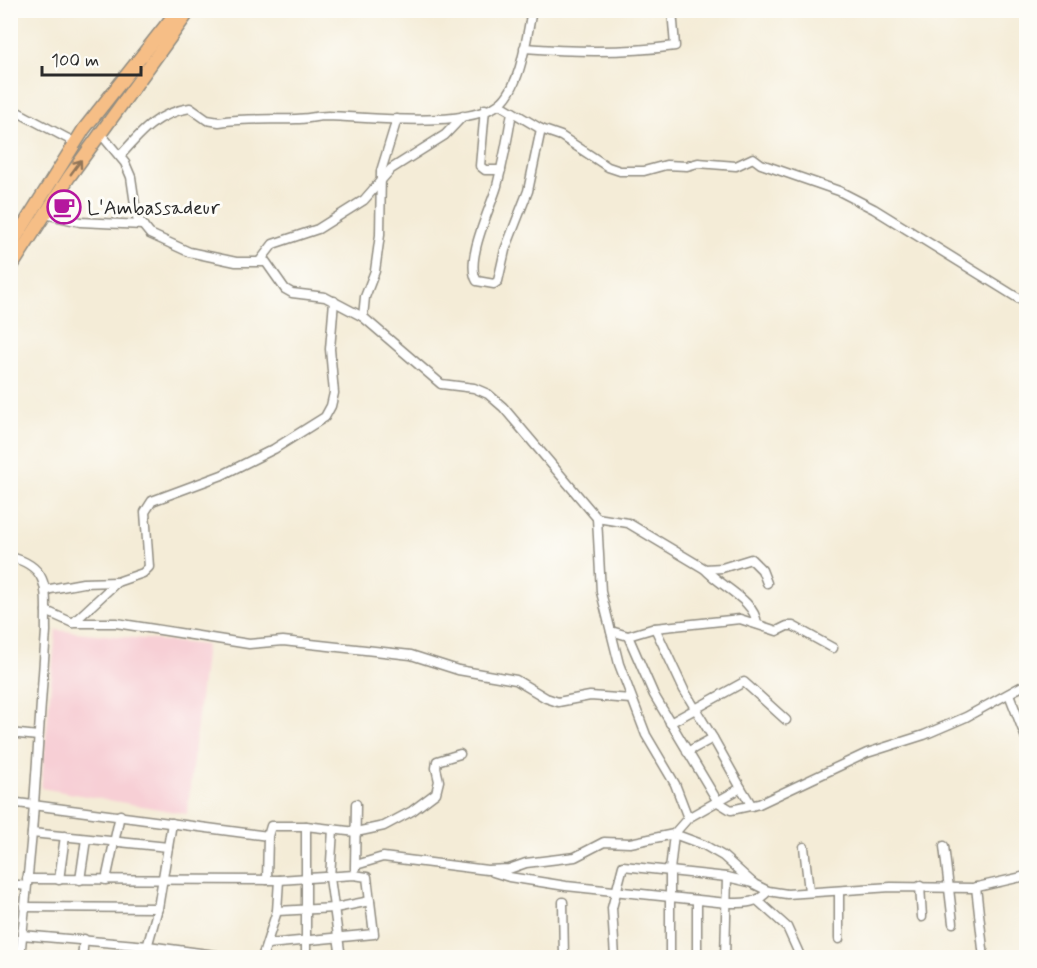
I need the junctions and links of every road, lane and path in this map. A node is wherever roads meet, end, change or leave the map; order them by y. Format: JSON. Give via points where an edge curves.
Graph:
{"nodes":[{"id":1,"x":178,"y":10,"type":"edge"},
{"id":2,"x":190,"y":10,"type":"edge"},
{"id":3,"x":532,"y":10,"type":"edge"},
{"id":4,"x":672,"y":10,"type":"edge"},
{"id":5,"x":524,"y":48,"type":"junction"},
{"id":6,"x":499,"y":104,"type":"junction"},
{"id":7,"x":10,"y":108,"type":"edge"},
{"id":8,"x":485,"y":109,"type":"junction"},
{"id":9,"x":512,"y":112,"type":"junction"},
{"id":10,"x":463,"y":116,"type":"junction"},
{"id":11,"x":397,"y":120,"type":"junction"},
{"id":12,"x":541,"y":129,"type":"junction"},
{"id":13,"x":100,"y":133,"type":"junction"},
{"id":14,"x":76,"y":143,"type":"junction"},
{"id":15,"x":120,"y":156,"type":"junction"},
{"id":16,"x":501,"y":170,"type":"junction"},
{"id":17,"x":380,"y":181,"type":"junction"},
{"id":18,"x":45,"y":214,"type":"junction"},
{"id":19,"x":142,"y":225,"type":"junction"},
{"id":20,"x":10,"y":247,"type":"edge"},
{"id":21,"x":260,"y":261,"type":"junction"},
{"id":22,"x":10,"y":269,"type":"edge"},
{"id":23,"x":334,"y":301,"type":"junction"},
{"id":24,"x":1026,"y":303,"type":"edge"},
{"id":25,"x":363,"y":317,"type":"junction"},
{"id":26,"x":597,"y":518,"type":"junction"},
{"id":27,"x":10,"y":557,"type":"edge"},
{"id":28,"x":705,"y":569,"type":"junction"},
{"id":29,"x":117,"y":582,"type":"junction"},
{"id":30,"x":767,"y":583,"type":"dead end"},
{"id":31,"x":45,"y":590,"type":"junction"},
{"id":32,"x":46,"y":611,"type":"junction"},
{"id":33,"x":73,"y":623,"type":"junction"},
{"id":34,"x":757,"y":624,"type":"junction"},
{"id":35,"x":655,"y":628,"type":"junction"},
{"id":36,"x":611,"y":631,"type":"junction"},
{"id":37,"x":628,"y":636,"type":"junction"},
{"id":38,"x":832,"y":648,"type":"dead end"},
{"id":39,"x":1026,"y":684,"type":"edge"},
{"id":40,"x":1009,"y":694,"type":"junction"},
{"id":41,"x":631,"y":699,"type":"junction"},
{"id":42,"x":696,"y":710,"type":"junction"},
{"id":43,"x":786,"y":720,"type":"dead end"},
{"id":44,"x":670,"y":723,"type":"junction"},
{"id":45,"x":10,"y":733,"type":"edge"},
{"id":46,"x":38,"y":736,"type":"junction"},
{"id":47,"x":713,"y":738,"type":"junction"},
{"id":48,"x":1026,"y":738,"type":"edge"},
{"id":49,"x":687,"y":752,"type":"junction"},
{"id":50,"x":460,"y":754,"type":"dead end"},
{"id":51,"x":741,"y":788,"type":"junction"},
{"id":52,"x":10,"y":802,"type":"edge"},
{"id":53,"x":717,"y":802,"type":"junction"},
{"id":54,"x":34,"y":804,"type":"junction"},
{"id":55,"x":356,"y":804,"type":"dead end"},
{"id":56,"x":752,"y":806,"type":"junction"},
{"id":57,"x":120,"y":816,"type":"junction"},
{"id":58,"x":688,"y":818,"type":"junction"},
{"id":59,"x":172,"y":823,"type":"junction"},
{"id":60,"x":306,"y":826,"type":"junction"},
{"id":61,"x":333,"y":829,"type":"junction"},
{"id":62,"x":356,"y":832,"type":"junction"},
{"id":63,"x":32,"y":833,"type":"junction"},
{"id":64,"x":674,"y":834,"type":"junction"},
{"id":65,"x":65,"y":836,"type":"junction"},
{"id":66,"x":268,"y":836,"type":"junction"},
{"id":67,"x":86,"y":839,"type":"junction"},
{"id":68,"x":113,"y":842,"type":"junction"},
{"id":69,"x":944,"y":846,"type":"dead end"},
{"id":70,"x":168,"y":847,"type":"junction"},
{"id":71,"x":804,"y":847,"type":"dead end"},
{"id":72,"x":356,"y":865,"type":"junction"},
{"id":73,"x":487,"y":870,"type":"junction"},
{"id":74,"x":670,"y":870,"type":"junction"},
{"id":75,"x":354,"y":875,"type":"junction"},
{"id":76,"x":1026,"y":876,"type":"edge"},
{"id":77,"x":162,"y":878,"type":"junction"},
{"id":78,"x":330,"y":878,"type":"junction"},
{"id":79,"x":727,"y":878,"type":"junction"},
{"id":80,"x":306,"y":879,"type":"junction"},
{"id":81,"x":58,"y":880,"type":"junction"},
{"id":82,"x":80,"y":880,"type":"junction"},
{"id":83,"x":106,"y":880,"type":"junction"},
{"id":84,"x":267,"y":880,"type":"junction"},
{"id":85,"x":279,"y":880,"type":"junction"},
{"id":86,"x":26,"y":882,"type":"junction"},
{"id":87,"x":10,"y":884,"type":"edge"},
{"id":88,"x":754,"y":884,"type":"junction"},
{"id":89,"x":920,"y":886,"type":"junction"},
{"id":90,"x":976,"y":887,"type":"junction"},
{"id":91,"x":948,"y":888,"type":"junction"},
{"id":92,"x":768,"y":891,"type":"junction"},
{"id":93,"x":809,"y":891,"type":"junction"},
{"id":94,"x":839,"y":891,"type":"junction"},
{"id":95,"x":617,"y":892,"type":"junction"},
{"id":96,"x":669,"y":898,"type":"junction"},
{"id":97,"x":697,"y":900,"type":"junction"},
{"id":98,"x":757,"y":900,"type":"junction"},
{"id":99,"x":370,"y":901,"type":"junction"},
{"id":100,"x":563,"y":902,"type":"dead end"},
{"id":101,"x":728,"y":903,"type":"junction"},
{"id":102,"x":24,"y":907,"type":"junction"},
{"id":103,"x":158,"y":908,"type":"junction"},
{"id":104,"x":335,"y":908,"type":"junction"},
{"id":105,"x":306,"y":909,"type":"junction"},
{"id":106,"x":277,"y":911,"type":"junction"},
{"id":107,"x":922,"y":917,"type":"dead end"},
{"id":108,"x":953,"y":923,"type":"dead end"},
{"id":109,"x":22,"y":935,"type":"junction"},
{"id":110,"x":338,"y":937,"type":"junction"},
{"id":111,"x":84,"y":939,"type":"junction"},
{"id":112,"x":839,"y":939,"type":"dead end"},
{"id":113,"x":305,"y":941,"type":"junction"},
{"id":114,"x":268,"y":944,"type":"junction"},
{"id":115,"x":148,"y":946,"type":"junction"},
{"id":116,"x":20,"y":957,"type":"edge"},
{"id":117,"x":82,"y":957,"type":"edge"},
{"id":118,"x":144,"y":957,"type":"edge"},
{"id":119,"x":237,"y":957,"type":"edge"},
{"id":120,"x":261,"y":957,"type":"edge"},
{"id":121,"x":306,"y":957,"type":"edge"},
{"id":122,"x":341,"y":957,"type":"edge"},
{"id":123,"x":564,"y":957,"type":"edge"},
{"id":124,"x":615,"y":957,"type":"edge"},
{"id":125,"x":670,"y":957,"type":"edge"},
{"id":126,"x":697,"y":957,"type":"edge"},
{"id":127,"x":724,"y":957,"type":"edge"},
{"id":128,"x":801,"y":957,"type":"edge"},
{"id":129,"x":984,"y":957,"type":"edge"}],
"edges":[{"from":1,"to":14,"type":"highway"},
{"from":2,"to":13,"type":"highway"},
{"from":3,"to":5,"type":"street"},
{"from":4,"to":5,"type":"street","via":[[675,46],[572,52]]},
{"from":5,"to":6,"type":"street","via":[[516,77]]},
{"from":6,"to":8,"type":"street"},
{"from":6,"to":9,"type":"street"},
{"from":7,"to":14,"type":"street"},
{"from":8,"to":10,"type":"street"},
{"from":8,"to":16,"type":"street","via":[[480,166]]},
{"from":9,"to":12,"type":"street"},
{"from":9,"to":16,"type":"street"},
{"from":10,"to":11,"type":"street"},
{"from":10,"to":17,"type":"street","via":[[446,135],[391,169]]},
{"from":11,"to":15,"type":"street","via":[[326,116],[212,122],[190,108],[172,111],[143,129]]},
{"from":11,"to":17,"type":"street"},
{"from":12,"to":16,"type":"street","via":[[528,191],[494,284],[477,281],[474,270],[480,236]]},
{"from":12,"to":24,"type":"street","via":[[561,136],[597,161],[620,171],[698,163],[736,166],[753,158],[874,208]]},
{"from":13,"to":15,"type":"street"},
{"from":18,"to":13,"type":"highway","one_way":true},
{"from":14,"to":20,"type":"highway"},
{"from":15,"to":19,"type":"street","via":[[130,177],[137,218]]},
{"from":17,"to":21,"type":"street","via":[[347,212],[318,229],[273,244]]},
{"from":17,"to":25,"type":"street","via":[[380,235]]},
{"from":18,"to":19,"type":"street","via":[[80,222]]},
{"from":18,"to":22,"type":"highway"},
{"from":19,"to":21,"type":"street","via":[[150,234],[179,248],[236,262]]},
{"from":21,"to":23,"type":"street","via":[[266,262],[292,293]]},
{"from":23,"to":25,"type":"street"},
{"from":23,"to":29,"type":"street","via":[[330,349],[334,393],[325,417],[222,475],[152,501],[145,512],[148,567],[143,573]]},
{"from":25,"to":26,"type":"street","via":[[441,384],[474,388],[495,398]]},
{"from":26,"to":28,"type":"street","via":[[633,525]]},
{"from":26,"to":36,"type":"street","via":[[601,592]]},
{"from":27,"to":31,"type":"street","via":[[33,565]]},
{"from":28,"to":30,"type":"street","via":[[751,559],[762,570]]},
{"from":28,"to":34,"type":"street","via":[[750,606],[756,613]]},
{"from":29,"to":31,"type":"street"},
{"from":29,"to":33,"type":"street"},
{"from":31,"to":32,"type":"street"},
{"from":32,"to":33,"type":"street"},
{"from":32,"to":46,"type":"street"},
{"from":33,"to":41,"type":"street","via":[[116,623],[249,644],[283,641],[411,656],[458,670],[516,680],[558,702],[590,696]]},
{"from":34,"to":35,"type":"street","via":[[740,618]]},
{"from":34,"to":38,"type":"street","via":[[777,631],[793,626]]},
{"from":35,"to":37,"type":"street"},
{"from":35,"to":42,"type":"street"},
{"from":36,"to":37,"type":"street"},
{"from":36,"to":41,"type":"street"},
{"from":37,"to":44,"type":"street"},
{"from":39,"to":40,"type":"street"},
{"from":40,"to":48,"type":"street"},
{"from":40,"to":56,"type":"street","via":[[924,735],[867,753],[797,789]]},
{"from":41,"to":58,"type":"street"},
{"from":42,"to":43,"type":"street","via":[[747,682]]},
{"from":42,"to":44,"type":"street"},
{"from":42,"to":47,"type":"street"},
{"from":44,"to":49,"type":"street"},
{"from":45,"to":46,"type":"street"},
{"from":46,"to":54,"type":"street"},
{"from":47,"to":49,"type":"street"},
{"from":47,"to":51,"type":"street"},
{"from":49,"to":53,"type":"street"},
{"from":50,"to":62,"type":"street","via":[[437,761],[439,787],[431,799],[384,826]]},
{"from":51,"to":53,"type":"street"},
{"from":51,"to":56,"type":"street"},
{"from":52,"to":54,"type":"street"},
{"from":53,"to":56,"type":"street","via":[[731,810]]},
{"from":53,"to":58,"type":"street"},
{"from":54,"to":57,"type":"street"},
{"from":54,"to":63,"type":"street"},
{"from":55,"to":62,"type":"street"},
{"from":57,"to":59,"type":"street"},
{"from":57,"to":68,"type":"street"},
{"from":58,"to":64,"type":"street"},
{"from":59,"to":66,"type":"street"},
{"from":59,"to":70,"type":"street"},
{"from":60,"to":61,"type":"street"},
{"from":60,"to":66,"type":"street","via":[[274,825]]},
{"from":60,"to":80,"type":"street"},
{"from":61,"to":62,"type":"street"},
{"from":61,"to":78,"type":"street"},
{"from":62,"to":72,"type":"street"},
{"from":63,"to":65,"type":"street"},
{"from":63,"to":86,"type":"street"},
{"from":64,"to":73,"type":"street","via":[[630,843],[604,842],[575,857]]},
{"from":64,"to":74,"type":"street"},
{"from":64,"to":88,"type":"street","via":[[723,856]]},
{"from":65,"to":67,"type":"street"},
{"from":65,"to":81,"type":"street"},
{"from":66,"to":84,"type":"street"},
{"from":67,"to":68,"type":"street"},
{"from":67,"to":82,"type":"street"},
{"from":68,"to":70,"type":"street"},
{"from":68,"to":83,"type":"street"},
{"from":69,"to":91,"type":"street"},
{"from":70,"to":77,"type":"street"},
{"from":71,"to":93,"type":"street"},
{"from":72,"to":73,"type":"street","via":[[383,857]]},
{"from":72,"to":75,"type":"street"},
{"from":73,"to":95,"type":"street","via":[[530,881]]},
{"from":74,"to":79,"type":"street"},
{"from":74,"to":95,"type":"street","via":[[623,867]]},
{"from":74,"to":96,"type":"street"},
{"from":75,"to":78,"type":"street"},
{"from":75,"to":99,"type":"street","via":[[367,877]]},
{"from":76,"to":90,"type":"street"},
{"from":77,"to":83,"type":"street"},
{"from":77,"to":84,"type":"street"},
{"from":77,"to":103,"type":"street"},
{"from":78,"to":80,"type":"street"},
{"from":78,"to":104,"type":"street"},
{"from":79,"to":88,"type":"street"},
{"from":79,"to":101,"type":"street"},
{"from":80,"to":85,"type":"street"},
{"from":80,"to":105,"type":"street"},
{"from":81,"to":82,"type":"street"},
{"from":81,"to":86,"type":"street"},
{"from":82,"to":83,"type":"street"},
{"from":84,"to":85,"type":"street"},
{"from":85,"to":106,"type":"street"},
{"from":86,"to":87,"type":"street"},
{"from":86,"to":102,"type":"street"},
{"from":88,"to":92,"type":"street"},
{"from":89,"to":91,"type":"street"},
{"from":89,"to":94,"type":"street"},
{"from":89,"to":107,"type":"street"},
{"from":90,"to":91,"type":"street"},
{"from":90,"to":129,"type":"street"},
{"from":91,"to":108,"type":"street"},
{"from":92,"to":93,"type":"street"},
{"from":92,"to":98,"type":"street"},
{"from":93,"to":94,"type":"street"},
{"from":94,"to":112,"type":"street"},
{"from":95,"to":96,"type":"street"},
{"from":95,"to":124,"type":"street","via":[[612,908]]},
{"from":96,"to":97,"type":"street"},
{"from":96,"to":125,"type":"street"},
{"from":97,"to":101,"type":"street"},
{"from":97,"to":126,"type":"street"},
{"from":98,"to":101,"type":"street"},
{"from":98,"to":128,"type":"street","via":[[787,927]]},
{"from":99,"to":104,"type":"street"},
{"from":99,"to":110,"type":"street","via":[[374,934]]},
{"from":100,"to":123,"type":"street"},
{"from":101,"to":127,"type":"street"},
{"from":102,"to":103,"type":"street"},
{"from":102,"to":109,"type":"street"},
{"from":103,"to":115,"type":"street"},
{"from":104,"to":105,"type":"street"},
{"from":104,"to":110,"type":"street"},
{"from":105,"to":106,"type":"street"},
{"from":105,"to":113,"type":"street"},
{"from":106,"to":114,"type":"street"},
{"from":109,"to":111,"type":"street"},
{"from":109,"to":116,"type":"street"},
{"from":110,"to":113,"type":"street"},
{"from":110,"to":122,"type":"street"},
{"from":111,"to":115,"type":"street"},
{"from":111,"to":117,"type":"street"},
{"from":113,"to":114,"type":"street"},
{"from":113,"to":121,"type":"street"},
{"from":114,"to":120,"type":"street"},
{"from":115,"to":118,"type":"street"},
{"from":115,"to":119,"type":"street"}]}
